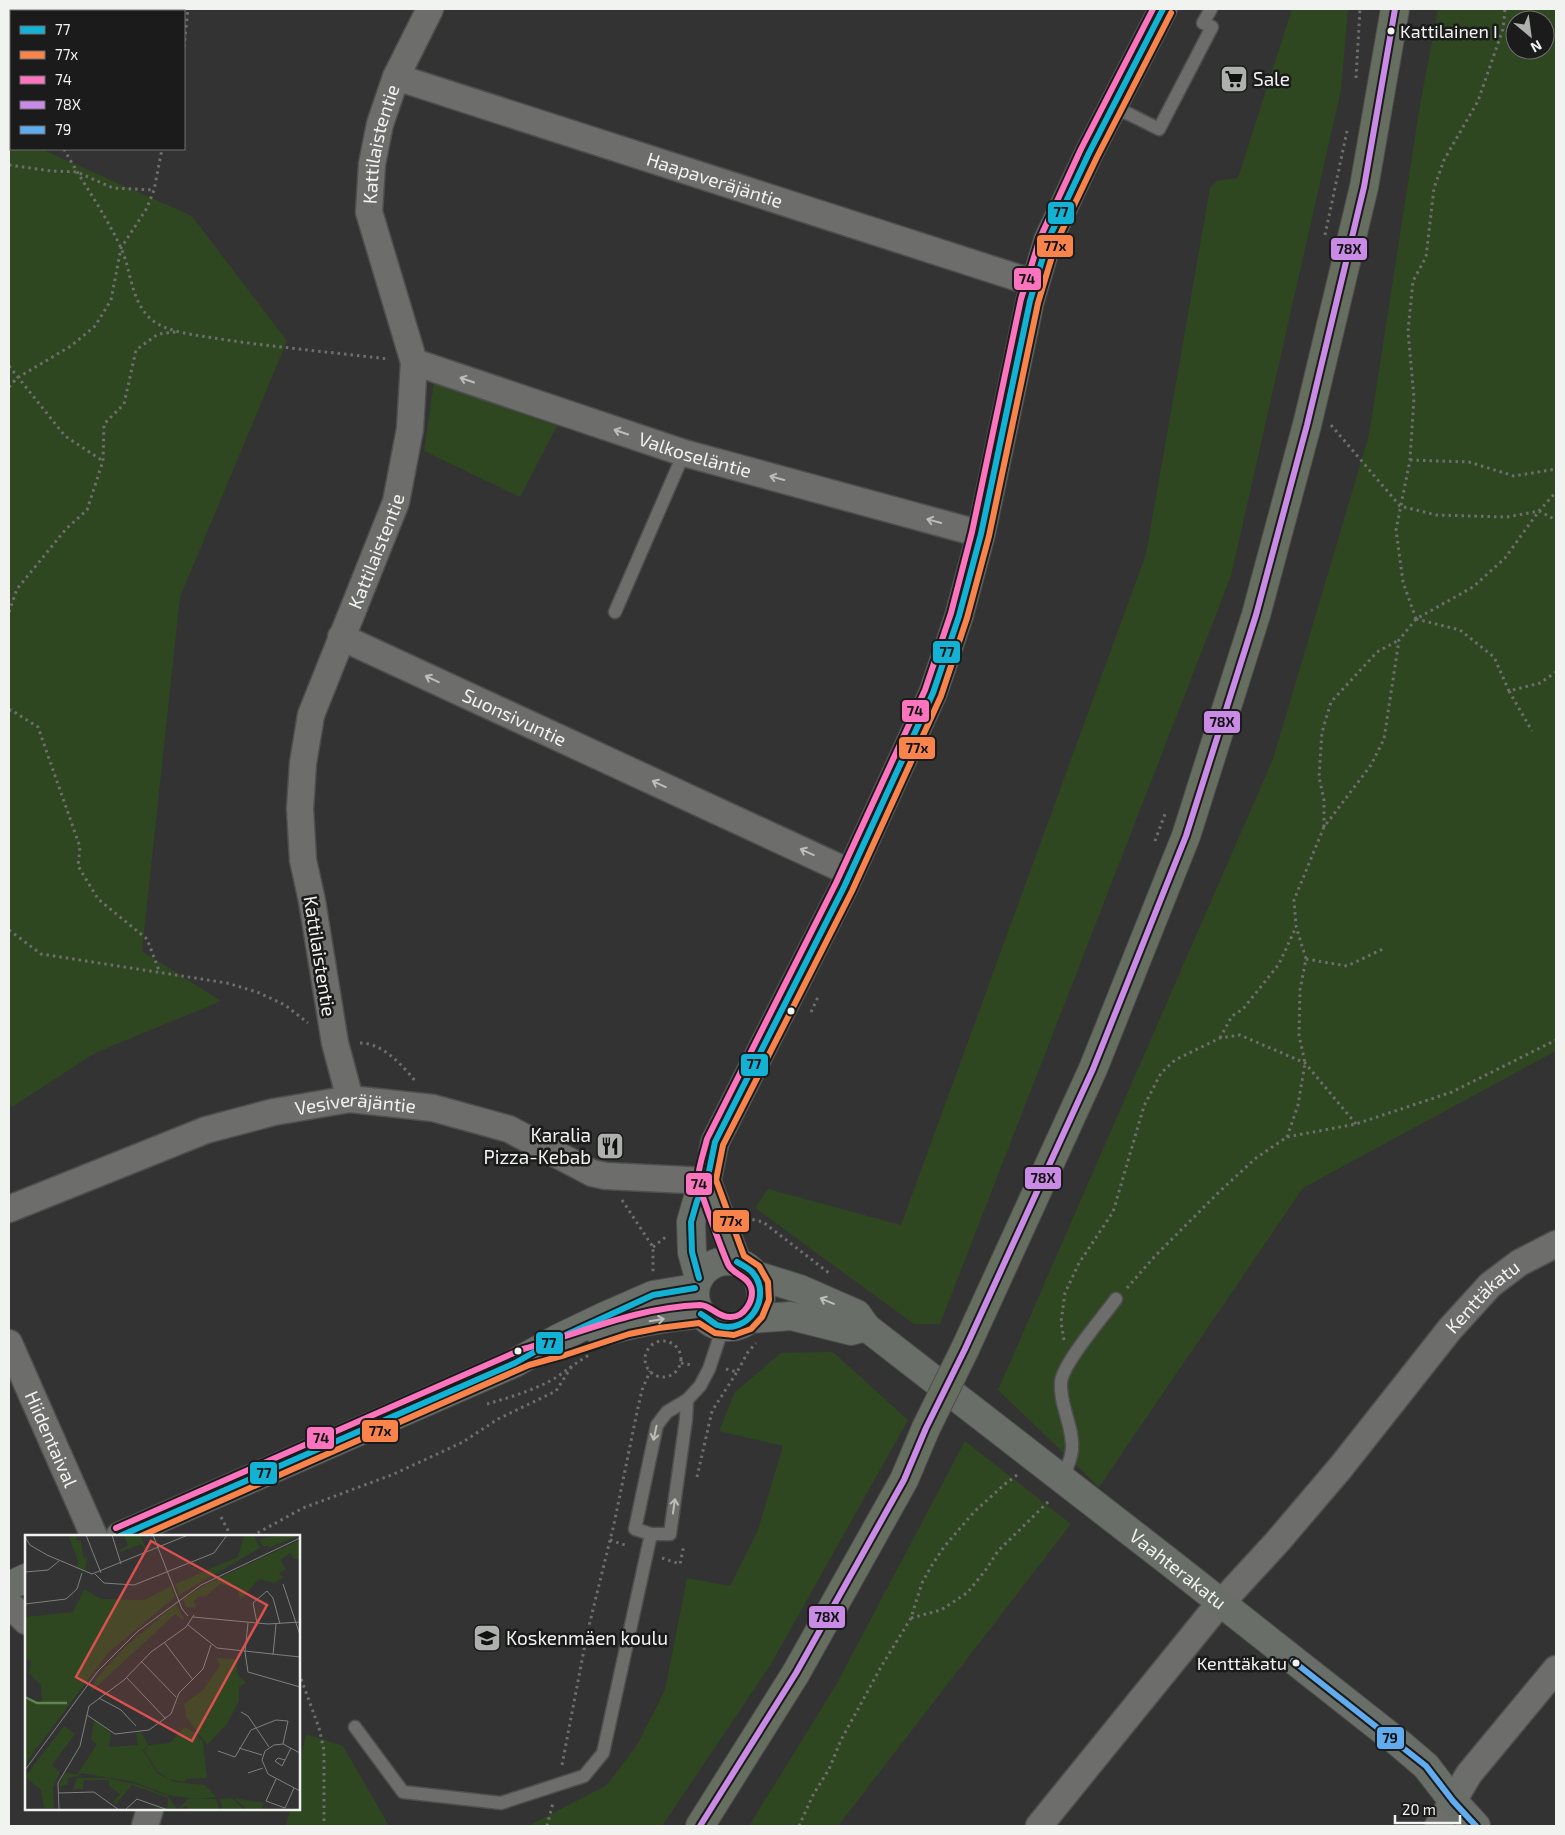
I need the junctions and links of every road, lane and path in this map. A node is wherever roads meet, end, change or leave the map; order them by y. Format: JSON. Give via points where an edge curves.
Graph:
{"nodes":[{"id":1,"x":188,"y":9,"type":"edge"},
{"id":2,"x":430,"y":9,"type":"edge"},
{"id":3,"x":1163,"y":9,"type":"edge"},
{"id":4,"x":1211,"y":9,"type":"edge"},
{"id":5,"x":1360,"y":9,"type":"edge"},
{"id":6,"x":1395,"y":9,"type":"edge"},
{"id":7,"x":1505,"y":9,"type":"edge"},
{"id":8,"x":185,"y":38,"type":"edge"},
{"id":9,"x":396,"y":78,"type":"junction"},
{"id":10,"x":1356,"y":86,"type":"dead end"},
{"id":11,"x":1112,"y":109,"type":"junction"},
{"id":12,"x":1348,"y":124,"type":"dead end"},
{"id":13,"x":65,"y":150,"type":"edge"},
{"id":14,"x":162,"y":150,"type":"edge"},
{"id":15,"x":9,"y":166,"type":"edge"},
{"id":16,"x":77,"y":172,"type":"junction"},
{"id":17,"x":154,"y":190,"type":"junction"},
{"id":18,"x":1325,"y":237,"type":"dead end"},
{"id":19,"x":122,"y":248,"type":"junction"},
{"id":20,"x":1034,"y":283,"type":"junction"},
{"id":21,"x":177,"y":332,"type":"junction"},
{"id":22,"x":414,"y":362,"type":"junction"},
{"id":23,"x":9,"y":366,"type":"edge"},
{"id":24,"x":17,"y":378,"type":"junction"},
{"id":25,"x":9,"y":387,"type":"edge"},
{"id":26,"x":1329,"y":423,"type":"dead end"},
{"id":27,"x":684,"y":453,"type":"junction"},
{"id":28,"x":1410,"y":460,"type":"junction"},
{"id":29,"x":103,"y":461,"type":"junction"},
{"id":30,"x":1556,"y":469,"type":"edge"},
{"id":31,"x":1556,"y":492,"type":"edge"},
{"id":32,"x":1400,"y":506,"type":"junction"},
{"id":33,"x":1539,"y":511,"type":"junction"},
{"id":34,"x":1556,"y":520,"type":"edge"},
{"id":35,"x":981,"y":534,"type":"junction"},
{"id":36,"x":9,"y":612,"type":"edge"},
{"id":37,"x":615,"y":612,"type":"dead end"},
{"id":38,"x":1416,"y":619,"type":"junction"},
{"id":39,"x":341,"y":637,"type":"junction"},
{"id":40,"x":1399,"y":640,"type":"junction"},
{"id":41,"x":1556,"y":672,"type":"edge"},
{"id":42,"x":1510,"y":691,"type":"junction"},
{"id":43,"x":9,"y":711,"type":"edge"},
{"id":44,"x":1532,"y":731,"type":"dead end"},
{"id":45,"x":1166,"y":813,"type":"dead end"},
{"id":46,"x":1324,"y":827,"type":"junction"},
{"id":47,"x":1152,"y":850,"type":"dead end"},
{"id":48,"x":851,"y":872,"type":"junction"},
{"id":49,"x":1296,"y":926,"type":"junction"},
{"id":50,"x":9,"y":930,"type":"edge"},
{"id":51,"x":1383,"y":949,"type":"dead end"},
{"id":52,"x":1306,"y":959,"type":"junction"},
{"id":53,"x":160,"y":972,"type":"junction"},
{"id":54,"x":1220,"y":1038,"type":"junction"},
{"id":55,"x":1556,"y":1040,"type":"edge"},
{"id":56,"x":335,"y":1043,"type":"junction"},
{"id":57,"x":1305,"y":1063,"type":"junction"},
{"id":58,"x":350,"y":1099,"type":"junction"},
{"id":59,"x":433,"y":1108,"type":"junction"},
{"id":60,"x":1356,"y":1124,"type":"junction"},
{"id":61,"x":1287,"y":1137,"type":"junction"},
{"id":62,"x":606,"y":1176,"type":"junction"},
{"id":63,"x":707,"y":1181,"type":"junction"},
{"id":64,"x":9,"y":1209,"type":"edge"},
{"id":65,"x":1556,"y":1244,"type":"edge"},
{"id":66,"x":746,"y":1268,"type":"junction"},
{"id":67,"x":697,"y":1283,"type":"junction"},
{"id":68,"x":1116,"y":1299,"type":"joint"},
{"id":69,"x":657,"y":1318,"type":"junction"},
{"id":70,"x":712,"y":1321,"type":"junction"},
{"id":71,"x":866,"y":1327,"type":"junction"},
{"id":72,"x":757,"y":1329,"type":"junction"},
{"id":73,"x":9,"y":1343,"type":"edge"},
{"id":74,"x":574,"y":1363,"type":"dead end"},
{"id":75,"x":681,"y":1363,"type":"junction"},
{"id":76,"x":1066,"y":1366,"type":"junction"},
{"id":77,"x":709,"y":1369,"type":"junction"},
{"id":78,"x":650,"y":1371,"type":"junction"},
{"id":79,"x":688,"y":1400,"type":"junction"},
{"id":80,"x":1019,"y":1472,"type":"dead end"},
{"id":81,"x":1059,"y":1487,"type":"junction"},
{"id":82,"x":219,"y":1513,"type":"dead end"},
{"id":83,"x":651,"y":1534,"type":"junction"},
{"id":84,"x":94,"y":1535,"type":"edge"},
{"id":85,"x":122,"y":1535,"type":"edge"},
{"id":86,"x":230,"y":1535,"type":"edge"},
{"id":87,"x":254,"y":1535,"type":"edge"},
{"id":88,"x":25,"y":1578,"type":"edge"},
{"id":89,"x":9,"y":1586,"type":"edge"},
{"id":90,"x":1220,"y":1603,"type":"junction"},
{"id":91,"x":9,"y":1604,"type":"edge"},
{"id":92,"x":911,"y":1618,"type":"junction"},
{"id":93,"x":25,"y":1620,"type":"edge"},
{"id":94,"x":1556,"y":1669,"type":"edge"},
{"id":95,"x":300,"y":1676,"type":"edge"},
{"id":96,"x":355,"y":1727,"type":"dead end"},
{"id":97,"x":559,"y":1784,"type":"junction"},
{"id":98,"x":1453,"y":1801,"type":"junction"},
{"id":99,"x":150,"y":1810,"type":"edge"},
{"id":100,"x":145,"y":1826,"type":"edge"},
{"id":101,"x":324,"y":1826,"type":"edge"},
{"id":102,"x":547,"y":1826,"type":"edge"},
{"id":103,"x":700,"y":1826,"type":"edge"},
{"id":104,"x":799,"y":1826,"type":"edge"},
{"id":105,"x":1039,"y":1826,"type":"edge"},
{"id":106,"x":1438,"y":1826,"type":"edge"},
{"id":107,"x":1476,"y":1826,"type":"edge"}],
"edges":[{"from":1,"to":8,"type":"path"},
{"from":2,"to":9,"type":"street","name":"Kattilaistentie"},
{"from":3,"to":11,"type":"main road"},
{"from":4,"to":11,"type":"lane","via":[[1203,24],[1212,27],[1159,129]]},
{"from":5,"to":10,"type":"path"},
{"from":6,"to":103,"type":"highway","bridge":true,"via":[[1364,187],[1307,425],[1256,615],[1186,836],[1093,1069],[904,1480],[796,1673]]},
{"from":7,"to":28,"type":"path","via":[[1502,29],[1478,101],[1444,160],[1434,188],[1426,257],[1413,281],[1408,331],[1414,398]]},
{"from":9,"to":20,"type":"street","name":"Haapaveräjäntie"},
{"from":9,"to":22,"type":"street","name":"Kattilaistentie","via":[[380,124],[372,164],[369,212]]},
{"from":11,"to":20,"type":"main road","via":[[1064,203]]},
{"from":12,"to":18,"type":"path"},
{"from":13,"to":16,"type":"path"},
{"from":14,"to":17,"type":"path"},
{"from":15,"to":16,"type":"path"},
{"from":16,"to":17,"type":"path","via":[[114,188]]},
{"from":16,"to":19,"type":"path","via":[[92,192]]},
{"from":17,"to":19,"type":"path","via":[[147,208]]},
{"from":19,"to":21,"type":"path","via":[[138,301],[152,320]]},
{"from":19,"to":24,"type":"path","via":[[111,300],[95,326],[71,346]]},
{"from":20,"to":35,"type":"main road"},
{"from":21,"to":22,"type":"path","via":[[260,346]]},
{"from":21,"to":29,"type":"path","via":[[158,334],[136,350],[124,404],[104,424]]},
{"from":27,"to":22,"type":"street","name":"Valkoseläntie","one_way":true},
{"from":22,"to":39,"type":"street","name":"Kattilaistentie","via":[[410,429],[396,502]]},
{"from":23,"to":24,"type":"path"},
{"from":24,"to":25,"type":"path"},
{"from":24,"to":29,"type":"path","via":[[65,436]]},
{"from":26,"to":32,"type":"path"},
{"from":35,"to":27,"type":"street","name":"Valkoseläntie","one_way":true},
{"from":27,"to":37,"type":"lane"},
{"from":28,"to":30,"type":"path","via":[[1469,462],[1514,476]]},
{"from":28,"to":32,"type":"path"},
{"from":29,"to":36,"type":"path","via":[[87,510],[66,529],[17,589]]},
{"from":31,"to":33,"type":"path"},
{"from":32,"to":33,"type":"path","via":[[1436,515],[1507,517]]},
{"from":32,"to":38,"type":"path","via":[[1396,530],[1404,582]]},
{"from":33,"to":34,"type":"path"},
{"from":33,"to":38,"type":"path","via":[[1505,558],[1473,587]]},
{"from":35,"to":48,"type":"main road","via":[[933,694]]},
{"from":38,"to":40,"type":"path"},
{"from":38,"to":42,"type":"path","via":[[1460,630],[1494,657]]},
{"from":48,"to":39,"type":"street","name":"Suonsivuntie","one_way":true},
{"from":39,"to":56,"type":"street","name":"Kattilaistentie","via":[[311,715],[300,809],[303,860]]},
{"from":40,"to":46,"type":"path","via":[[1384,739],[1371,764]]},
{"from":40,"to":46,"type":"path","via":[[1377,652],[1331,702],[1322,732],[1320,759]]},
{"from":41,"to":42,"type":"path","via":[[1540,683]]},
{"from":42,"to":44,"type":"path"},
{"from":43,"to":53,"type":"path","via":[[38,727],[80,847],[78,866],[98,898],[147,938]]},
{"from":45,"to":47,"type":"path"},
{"from":46,"to":49,"type":"path","via":[[1294,900]]},
{"from":48,"to":63,"type":"main road","via":[[715,1142]]},
{"from":49,"to":52,"type":"path"},
{"from":49,"to":54,"type":"path","via":[[1280,964],[1243,1009],[1232,1016]]},
{"from":50,"to":53,"type":"path","via":[[41,954]]},
{"from":51,"to":52,"type":"path","via":[[1347,966]]},
{"from":52,"to":57,"type":"path","via":[[1300,990],[1298,1035]]},
{"from":53,"to":56,"type":"path","via":[[227,983],[257,992],[285,1005]]},
{"from":54,"to":57,"type":"path","via":[[1240,1035]]},
{"from":54,"to":76,"type":"path","via":[[1175,1060],[1161,1073],[1144,1106],[1113,1212],[1079,1263],[1065,1293],[1061,1322]]},
{"from":55,"to":60,"type":"path","via":[[1452,1092]]},
{"from":56,"to":58,"type":"street","name":"Kattilaistentie"},
{"from":56,"to":59,"type":"path","via":[[364,1043],[379,1048],[410,1075]]},
{"from":57,"to":60,"type":"path"},
{"from":57,"to":61,"type":"path","via":[[1298,1105]]},
{"from":58,"to":59,"type":"street","name":"Vesiveräjäntie"},
{"from":58,"to":64,"type":"street","name":"Vesiveräjäntie","via":[[274,1112],[206,1130]]},
{"from":59,"to":62,"type":"street","name":"Vesiveräjäntie","via":[[510,1129],[592,1173]]},
{"from":60,"to":61,"type":"path"},
{"from":61,"to":68,"type":"path","via":[[1256,1158],[1220,1191]]},
{"from":62,"to":63,"type":"street","name":"Vesiveräjäntie"},
{"from":62,"to":69,"type":"path","via":[[653,1247],[650,1284]]},
{"from":63,"to":66,"type":"main road"},
{"from":63,"to":67,"type":"main road","via":[[691,1222]]},
{"from":65,"to":90,"type":"street","name":"Kenttäkatu","via":[[1519,1263],[1490,1285],[1450,1329],[1341,1467]]},
{"from":66,"to":67,"type":"main road","via":[[726,1261],[715,1263],[706,1269]]},
{"from":71,"to":66,"type":"main road","name":"Vaahterakatu","one_way":true,"via":[[857,1314]]},
{"from":66,"to":72,"type":"main road","via":[[759,1283],[761,1292]]},
{"from":67,"to":69,"type":"main road"},
{"from":67,"to":70,"type":"main road","via":[[695,1297]]},
{"from":68,"to":76,"type":"lane"},
{"from":69,"to":70,"type":"main road"},
{"from":69,"to":75,"type":"path","via":[[667,1341],[680,1352]]},
{"from":69,"to":78,"type":"path","via":[[651,1346],[645,1355],[646,1367]]},
{"from":69,"to":85,"type":"main road","via":[[526,1357]]},
{"from":70,"to":72,"type":"main road"},
{"from":70,"to":77,"type":"lane"},
{"from":71,"to":72,"type":"main road","via":[[851,1331],[792,1316]]},
{"from":71,"to":81,"type":"main road","name":"Vaahterakatu"},
{"from":72,"to":77,"type":"path","via":[[756,1344],[737,1372]]},
{"from":73,"to":84,"type":"street","name":"Hiidentaival"},
{"from":74,"to":87,"type":"path","via":[[556,1390],[498,1419],[464,1442],[394,1474],[303,1508]]},
{"from":75,"to":77,"type":"path"},
{"from":75,"to":78,"type":"path","via":[[670,1376],[659,1377]]},
{"from":76,"to":81,"type":"lane","via":[[1061,1380],[1061,1395],[1072,1450]]},
{"from":77,"to":79,"type":"lane"},
{"from":78,"to":97,"type":"path","via":[[636,1412],[614,1524],[587,1634]]},
{"from":83,"to":79,"type":"lane","one_way":true,"via":[[670,1534]]},
{"from":79,"to":83,"type":"lane","one_way":true,"via":[[667,1412],[657,1425],[635,1529]]},
{"from":80,"to":92,"type":"path","via":[[974,1512],[944,1547],[922,1583]]},
{"from":81,"to":90,"type":"main road","name":"Vaahterakatu"},
{"from":81,"to":92,"type":"path","via":[[998,1551],[966,1593],[941,1610]]},
{"from":82,"to":86,"type":"path"},
{"from":83,"to":97,"type":"lane","via":[[603,1753],[584,1776]]},
{"from":88,"to":89,"type":"main road"},
{"from":90,"to":98,"type":"main road","name":"Vaahterakatu","via":[[1419,1760]]},
{"from":90,"to":105,"type":"street","name":"Kenttäkatu"},
{"from":91,"to":93,"type":"street"},
{"from":92,"to":104,"type":"path","via":[[841,1740]]},
{"from":94,"to":98,"type":"street","via":[[1469,1774]]},
{"from":95,"to":101,"type":"path","via":[[324,1750]]},
{"from":96,"to":97,"type":"lane","via":[[403,1792],[502,1803]]},
{"from":97,"to":102,"type":"path"},
{"from":98,"to":106,"type":"street"},
{"from":98,"to":107,"type":"main road","name":"Vaahterakatu"},
{"from":99,"to":100,"type":"street"}]}
